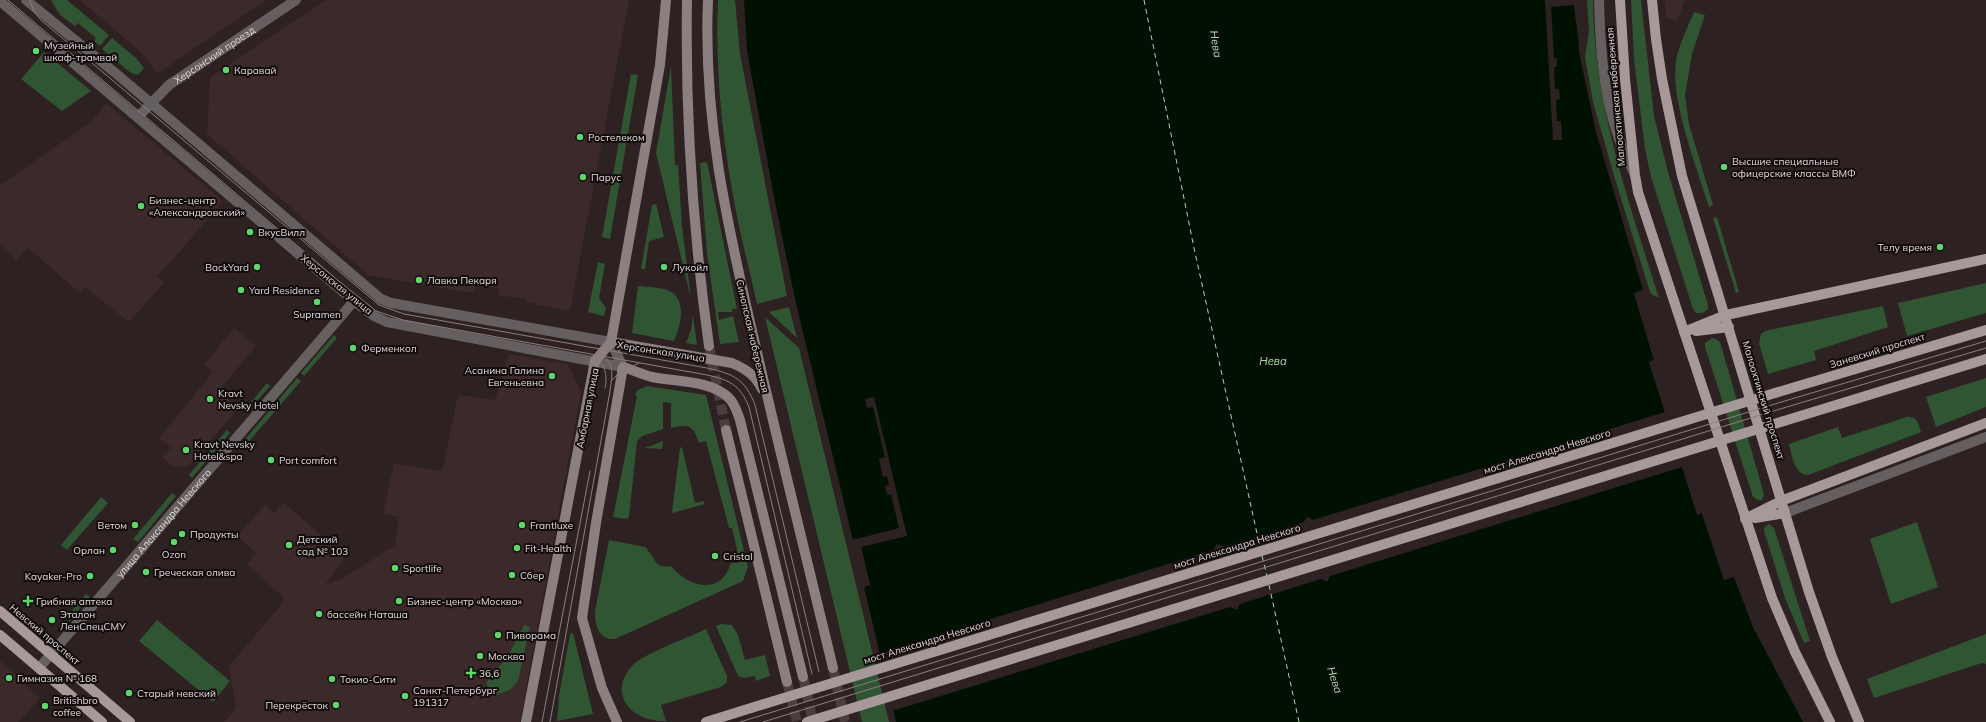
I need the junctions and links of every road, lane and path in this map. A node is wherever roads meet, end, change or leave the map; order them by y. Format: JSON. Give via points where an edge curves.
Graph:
{"nodes":[{"id":1,"x":26,"y":0,"type":"edge"},
{"id":2,"x":296,"y":0,"type":"edge"},
{"id":3,"x":666,"y":0,"type":"edge"},
{"id":4,"x":687,"y":0,"type":"edge"},
{"id":5,"x":708,"y":0,"type":"edge"},
{"id":6,"x":1599,"y":0,"type":"edge"},
{"id":7,"x":1620,"y":0,"type":"edge"},
{"id":8,"x":1652,"y":0,"type":"edge"},
{"id":9,"x":0,"y":1,"type":"edge"},
{"id":10,"x":151,"y":103,"type":"junction"},
{"id":11,"x":138,"y":117,"type":"junction"},
{"id":12,"x":1635,"y":175,"type":"junction"},
{"id":13,"x":1986,"y":258,"type":"edge"},
{"id":14,"x":365,"y":287,"type":"junction"},
{"id":15,"x":354,"y":301,"type":"junction"},
{"id":16,"x":1726,"y":315,"type":"junction"},
{"id":17,"x":1729,"y":327,"type":"junction"},
{"id":18,"x":1986,"y":330,"type":"edge"},
{"id":19,"x":1684,"y":332,"type":"junction"},
{"id":20,"x":611,"y":342,"type":"junction"},
{"id":21,"x":709,"y":346,"type":"tunnel mouth"},
{"id":22,"x":1986,"y":359,"type":"edge"},
{"id":23,"x":595,"y":361,"type":"junction"},
{"id":24,"x":623,"y":367,"type":"junction"},
{"id":25,"x":1775,"y":393,"type":"joint"},
{"id":26,"x":768,"y":400,"type":"junction"},
{"id":27,"x":1986,"y":423,"type":"edge"},
{"id":28,"x":726,"y":430,"type":"tunnel mouth"},
{"id":29,"x":1986,"y":437,"type":"edge"},
{"id":30,"x":1781,"y":501,"type":"junction"},
{"id":31,"x":1785,"y":514,"type":"junction"},
{"id":32,"x":1745,"y":519,"type":"junction"},
{"id":33,"x":0,"y":611,"type":"edge"},
{"id":34,"x":0,"y":635,"type":"edge"},
{"id":35,"x":51,"y":654,"type":"junction"},
{"id":36,"x":39,"y":668,"type":"junction"},
{"id":37,"x":833,"y":668,"type":"tunnel mouth"},
{"id":38,"x":803,"y":677,"type":"tunnel mouth"},
{"id":39,"x":787,"y":682,"type":"tunnel mouth"},
{"id":40,"x":102,"y":722,"type":"edge"},
{"id":41,"x":130,"y":722,"type":"edge"},
{"id":42,"x":526,"y":722,"type":"edge"},
{"id":43,"x":617,"y":722,"type":"edge"},
{"id":44,"x":706,"y":722,"type":"edge"},
{"id":45,"x":807,"y":722,"type":"edge"},
{"id":46,"x":1830,"y":722,"type":"edge"},
{"id":47,"x":1859,"y":722,"type":"edge"}],
"edges":[{"from":1,"to":10,"type":"street","name":"Херсонская улица"},
{"from":2,"to":10,"type":"street","name":"Херсонский проезд","via":[[169,85]]},
{"from":3,"to":20,"type":"main road","via":[[660,65]]},
{"from":4,"to":21,"type":"main road","via":[[690,164],[698,268]]},
{"from":5,"to":26,"type":"main road","name":"Синопская набережная","via":[[707,56],[716,161],[724,208]]},
{"from":6,"to":12,"type":"street","via":[[1600,39],[1609,101],[1617,134]]},
{"from":7,"to":12,"type":"main road","name":"Малоохтинская набережная","via":[[1624,71]]},
{"from":8,"to":16,"type":"main road","name":"Малоохтинский проспект","via":[[1662,79],[1682,176]]},
{"from":9,"to":11,"type":"street","name":"Херсонская улица"},
{"from":10,"to":11,"type":"street","name":"Херсонский проезд"},
{"from":10,"to":14,"type":"street","name":"Херсонская улица"},
{"from":11,"to":15,"type":"street","name":"Херсонская улица"},
{"from":12,"to":19,"type":"main road","name":"Малоохтинская набережная","via":[[1638,192]]},
{"from":13,"to":16,"type":"main road"},
{"from":14,"to":15,"type":"street","name":"улица Александра Невского"},
{"from":14,"to":20,"type":"street","name":"Херсонская улица","via":[[391,303]]},
{"from":15,"to":23,"type":"street","name":"Херсонская улица","via":[[387,322]]},
{"from":15,"to":35,"type":"street","name":"улица Александра Невского"},
{"from":16,"to":17,"type":"main road","name":"Малоохтинский проспект"},
{"from":16,"to":19,"type":"main road"},
{"from":17,"to":19,"type":"main road"},
{"from":17,"to":30,"type":"main road","name":"Малоохтинский проспект"},
{"from":18,"to":25,"type":"main road","name":"Заневский проспект"},
{"from":19,"to":32,"type":"main road"},
{"from":20,"to":23,"type":"main road","name":"Амбарная улица"},
{"from":20,"to":24,"type":"street"},
{"from":20,"to":26,"type":"main road","name":"Херсонская улица","via":[[732,363],[747,369],[758,380]]},
{"from":22,"to":45,"type":"main road","bridge":true},
{"from":23,"to":24,"type":"street","name":"Херсонская улица"},
{"from":23,"to":42,"type":"main road","name":"Амбарная улица"},
{"from":24,"to":38,"type":"main road","name":"Херсонская улица","via":[[652,377],[705,386],[720,391],[730,399],[740,420]]},
{"from":24,"to":43,"type":"main road","via":[[582,618],[602,688]]},
{"from":25,"to":44,"type":"main road","name":"мост Александра Невского","bridge":true},
{"from":26,"to":37,"type":"main road","name":"Синопская набережная"},
{"from":27,"to":30,"type":"main road"},
{"from":28,"to":39,"type":"main road"},
{"from":29,"to":31,"type":"street"},
{"from":30,"to":31,"type":"main road","name":"Малоохтинский проспект"},
{"from":30,"to":32,"type":"main road"},
{"from":31,"to":32,"type":"main road"},
{"from":31,"to":47,"type":"main road","name":"Малоохтинский проспект","via":[[1829,650]]},
{"from":32,"to":46,"type":"main road","via":[[1772,598],[1795,652]]},
{"from":33,"to":35,"type":"main road","name":"Невский проспект"},
{"from":34,"to":36,"type":"main road"},
{"from":35,"to":36,"type":"street","name":"улица Александра Невского"},
{"from":35,"to":41,"type":"main road","name":"Невский проспект"},
{"from":36,"to":40,"type":"main road"}]}
